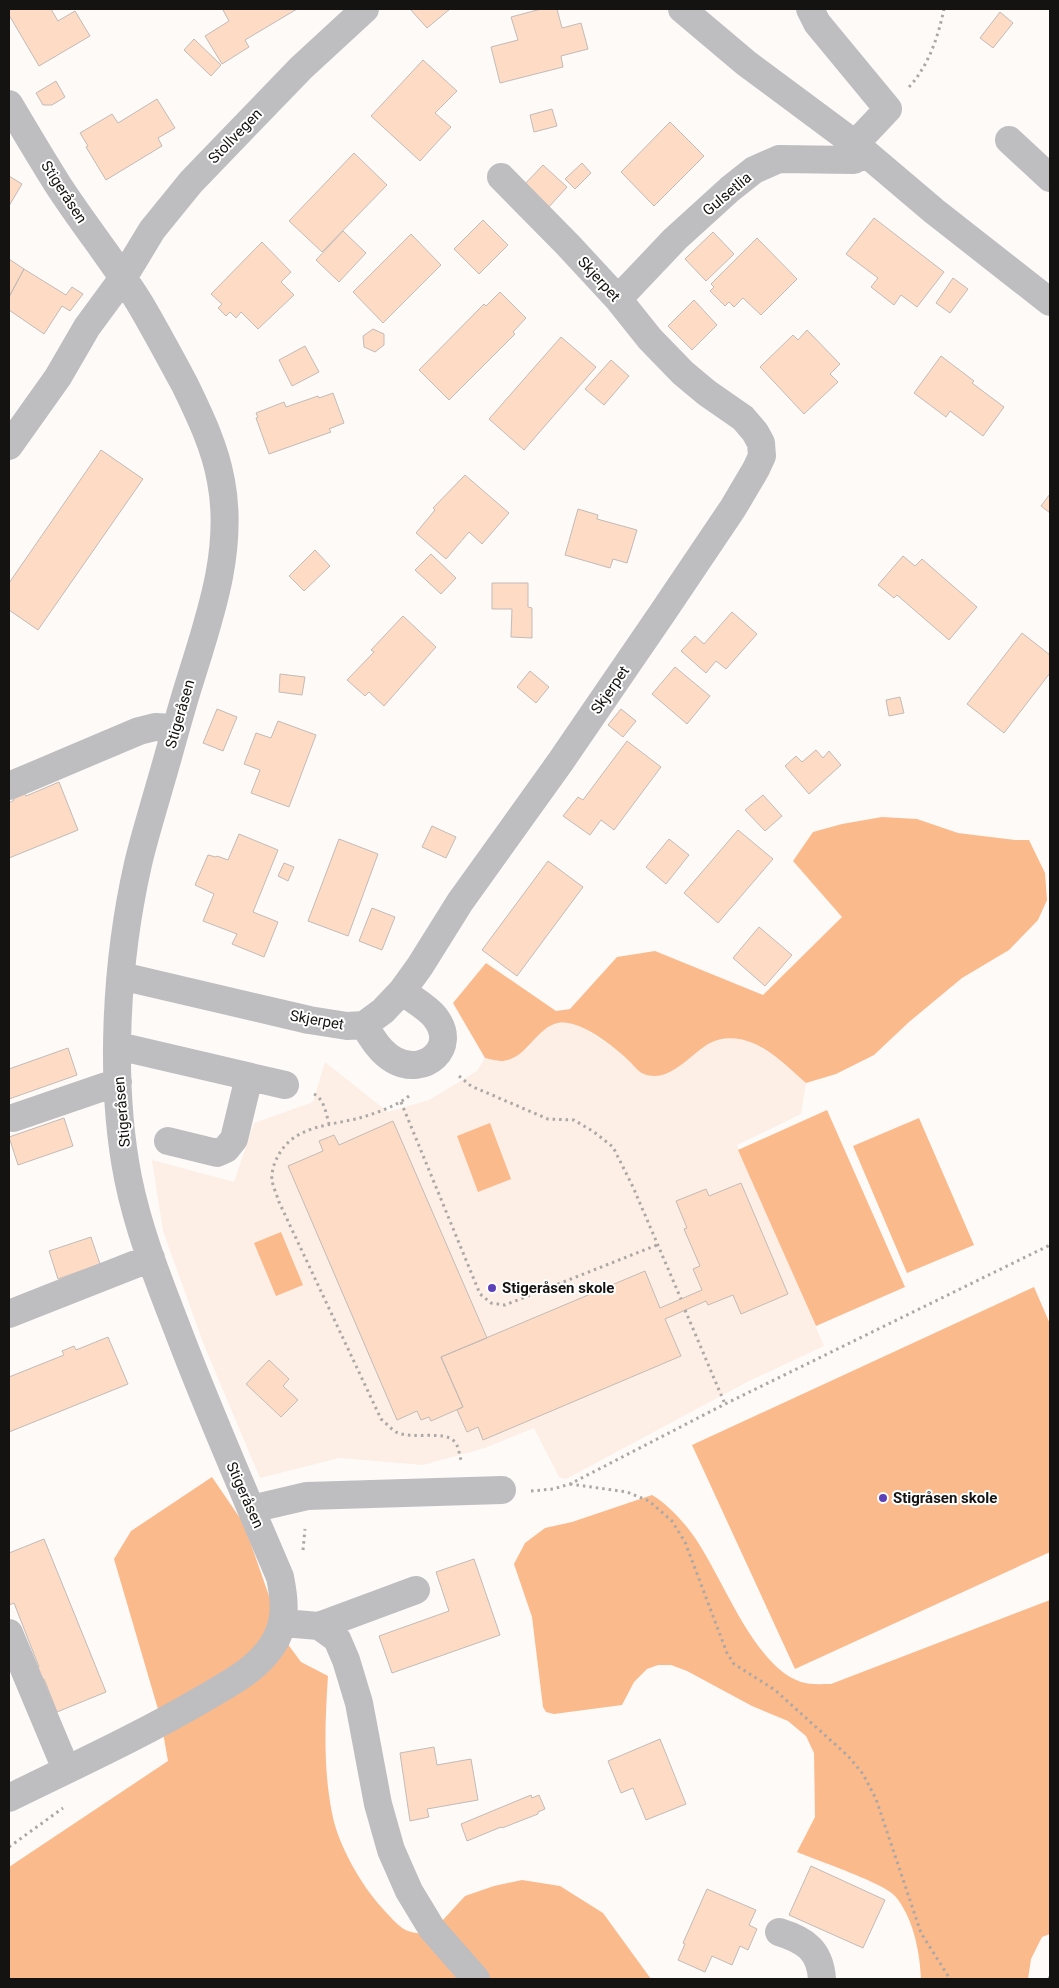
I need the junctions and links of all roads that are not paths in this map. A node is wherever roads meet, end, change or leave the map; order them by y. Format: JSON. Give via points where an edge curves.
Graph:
{"nodes":[{"id":1,"x":365,"y":9,"type":"edge"},
{"id":2,"x":682,"y":9,"type":"edge"},
{"id":3,"x":810,"y":9,"type":"edge"},
{"id":4,"x":9,"y":104,"type":"edge"},
{"id":5,"x":1008,"y":140,"type":"dead end"},
{"id":6,"x":860,"y":148,"type":"junction"},
{"id":7,"x":501,"y":177,"type":"dead end"},
{"id":8,"x":1050,"y":178,"type":"edge"},
{"id":9,"x":123,"y":278,"type":"junction"},
{"id":10,"x":618,"y":299,"type":"junction"},
{"id":11,"x":1050,"y":302,"type":"edge"},
{"id":12,"x":9,"y":446,"type":"edge"},
{"id":13,"x":176,"y":728,"type":"junction"},
{"id":14,"x":9,"y":786,"type":"edge"},
{"id":15,"x":121,"y":976,"type":"junction"},
{"id":16,"x":402,"y":991,"type":"junction"},
{"id":17,"x":364,"y":1026,"type":"junction"},
{"id":18,"x":118,"y":1046,"type":"junction"},
{"id":19,"x":250,"y":1077,"type":"junction"},
{"id":20,"x":118,"y":1082,"type":"junction"},
{"id":21,"x":285,"y":1085,"type":"dead end"},
{"id":22,"x":13,"y":1118,"type":"dead end"},
{"id":23,"x":168,"y":1142,"type":"dead end"},
{"id":24,"x":151,"y":1258,"type":"junction"},
{"id":25,"x":9,"y":1314,"type":"edge"},
{"id":26,"x":502,"y":1490,"type":"road end"},
{"id":27,"x":251,"y":1508,"type":"junction"},
{"id":28,"x":416,"y":1590,"type":"dead end"},
{"id":29,"x":283,"y":1623,"type":"junction"},
{"id":30,"x":319,"y":1626,"type":"junction"},
{"id":31,"x":9,"y":1633,"type":"edge"},
{"id":32,"x":66,"y":1769,"type":"junction"},
{"id":33,"x":9,"y":1798,"type":"edge"},
{"id":34,"x":778,"y":1932,"type":"dead end"},
{"id":35,"x":476,"y":1979,"type":"edge"},
{"id":36,"x":822,"y":1979,"type":"edge"}],
"edges":[{"from":1,"to":9,"type":"street","name":"Stollvegen","via":[[301,68],[191,182],[152,230]]},
{"from":2,"to":6,"type":"street","via":[[746,63]]},
{"from":3,"to":6,"type":"street","via":[[817,23],[888,109]]},
{"from":4,"to":9,"type":"street","name":"Stigeråsen","via":[[58,185]]},
{"from":5,"to":8,"type":"street"},
{"from":6,"to":10,"type":"street","name":"Gulsetlia","via":[[854,160],[779,159],[754,170],[675,239]]},
{"from":6,"to":11,"type":"street"},
{"from":7,"to":10,"type":"street","name":"Skjerpet"},
{"from":9,"to":12,"type":"street"},
{"from":9,"to":13,"type":"street","name":"Stigeråsen","via":[[164,346],[207,433],[214,449],[226,512],[224,543],[211,614]]},
{"from":10,"to":16,"type":"street","name":"Skjerpet","via":[[683,373],[743,418],[761,443],[762,456],[728,516],[561,761],[460,902]]},
{"from":13,"to":14,"type":"street","via":[[155,727],[139,731]]},
{"from":13,"to":15,"type":"street","name":"Stigeråsen","via":[[138,861]]},
{"from":15,"to":17,"type":"street","name":"Skjerpet","via":[[309,1020]]},
{"from":15,"to":18,"type":"street","name":"Stigeråsen"},
{"from":16,"to":17,"type":"street","name":"Skjerpet"},
{"from":16,"to":17,"type":"street","via":[[434,1016],[441,1027],[444,1039],[435,1056],[415,1065],[393,1060],[381,1050]]},
{"from":18,"to":19,"type":"street"},
{"from":18,"to":20,"type":"street","name":"Stigeråsen"},
{"from":19,"to":21,"type":"street"},
{"from":19,"to":23,"type":"street","via":[[234,1139],[226,1149],[217,1154]]},
{"from":20,"to":22,"type":"street"},
{"from":20,"to":24,"type":"street","name":"Stigeråsen","via":[[128,1177]]},
{"from":24,"to":25,"type":"street"},
{"from":24,"to":27,"type":"street","name":"Stigeråsen","via":[[220,1440]]},
{"from":26,"to":27,"type":"street","via":[[307,1496]]},
{"from":27,"to":29,"type":"street","name":"Stigeråsen","via":[[280,1577]]},
{"from":28,"to":30,"type":"street"},
{"from":29,"to":30,"type":"street"},
{"from":29,"to":32,"type":"street","name":"Stigeråsen","via":[[272,1645],[256,1665],[230,1683],[167,1720]]},
{"from":30,"to":35,"type":"street","via":[[337,1639],[346,1660],[359,1703],[378,1804],[391,1850],[405,1883],[432,1928]]},
{"from":31,"to":32,"type":"street"},
{"from":32,"to":33,"type":"street","name":"Stigeråsen"},
{"from":34,"to":36,"type":"street","via":[[796,1938],[813,1951]]}]}
